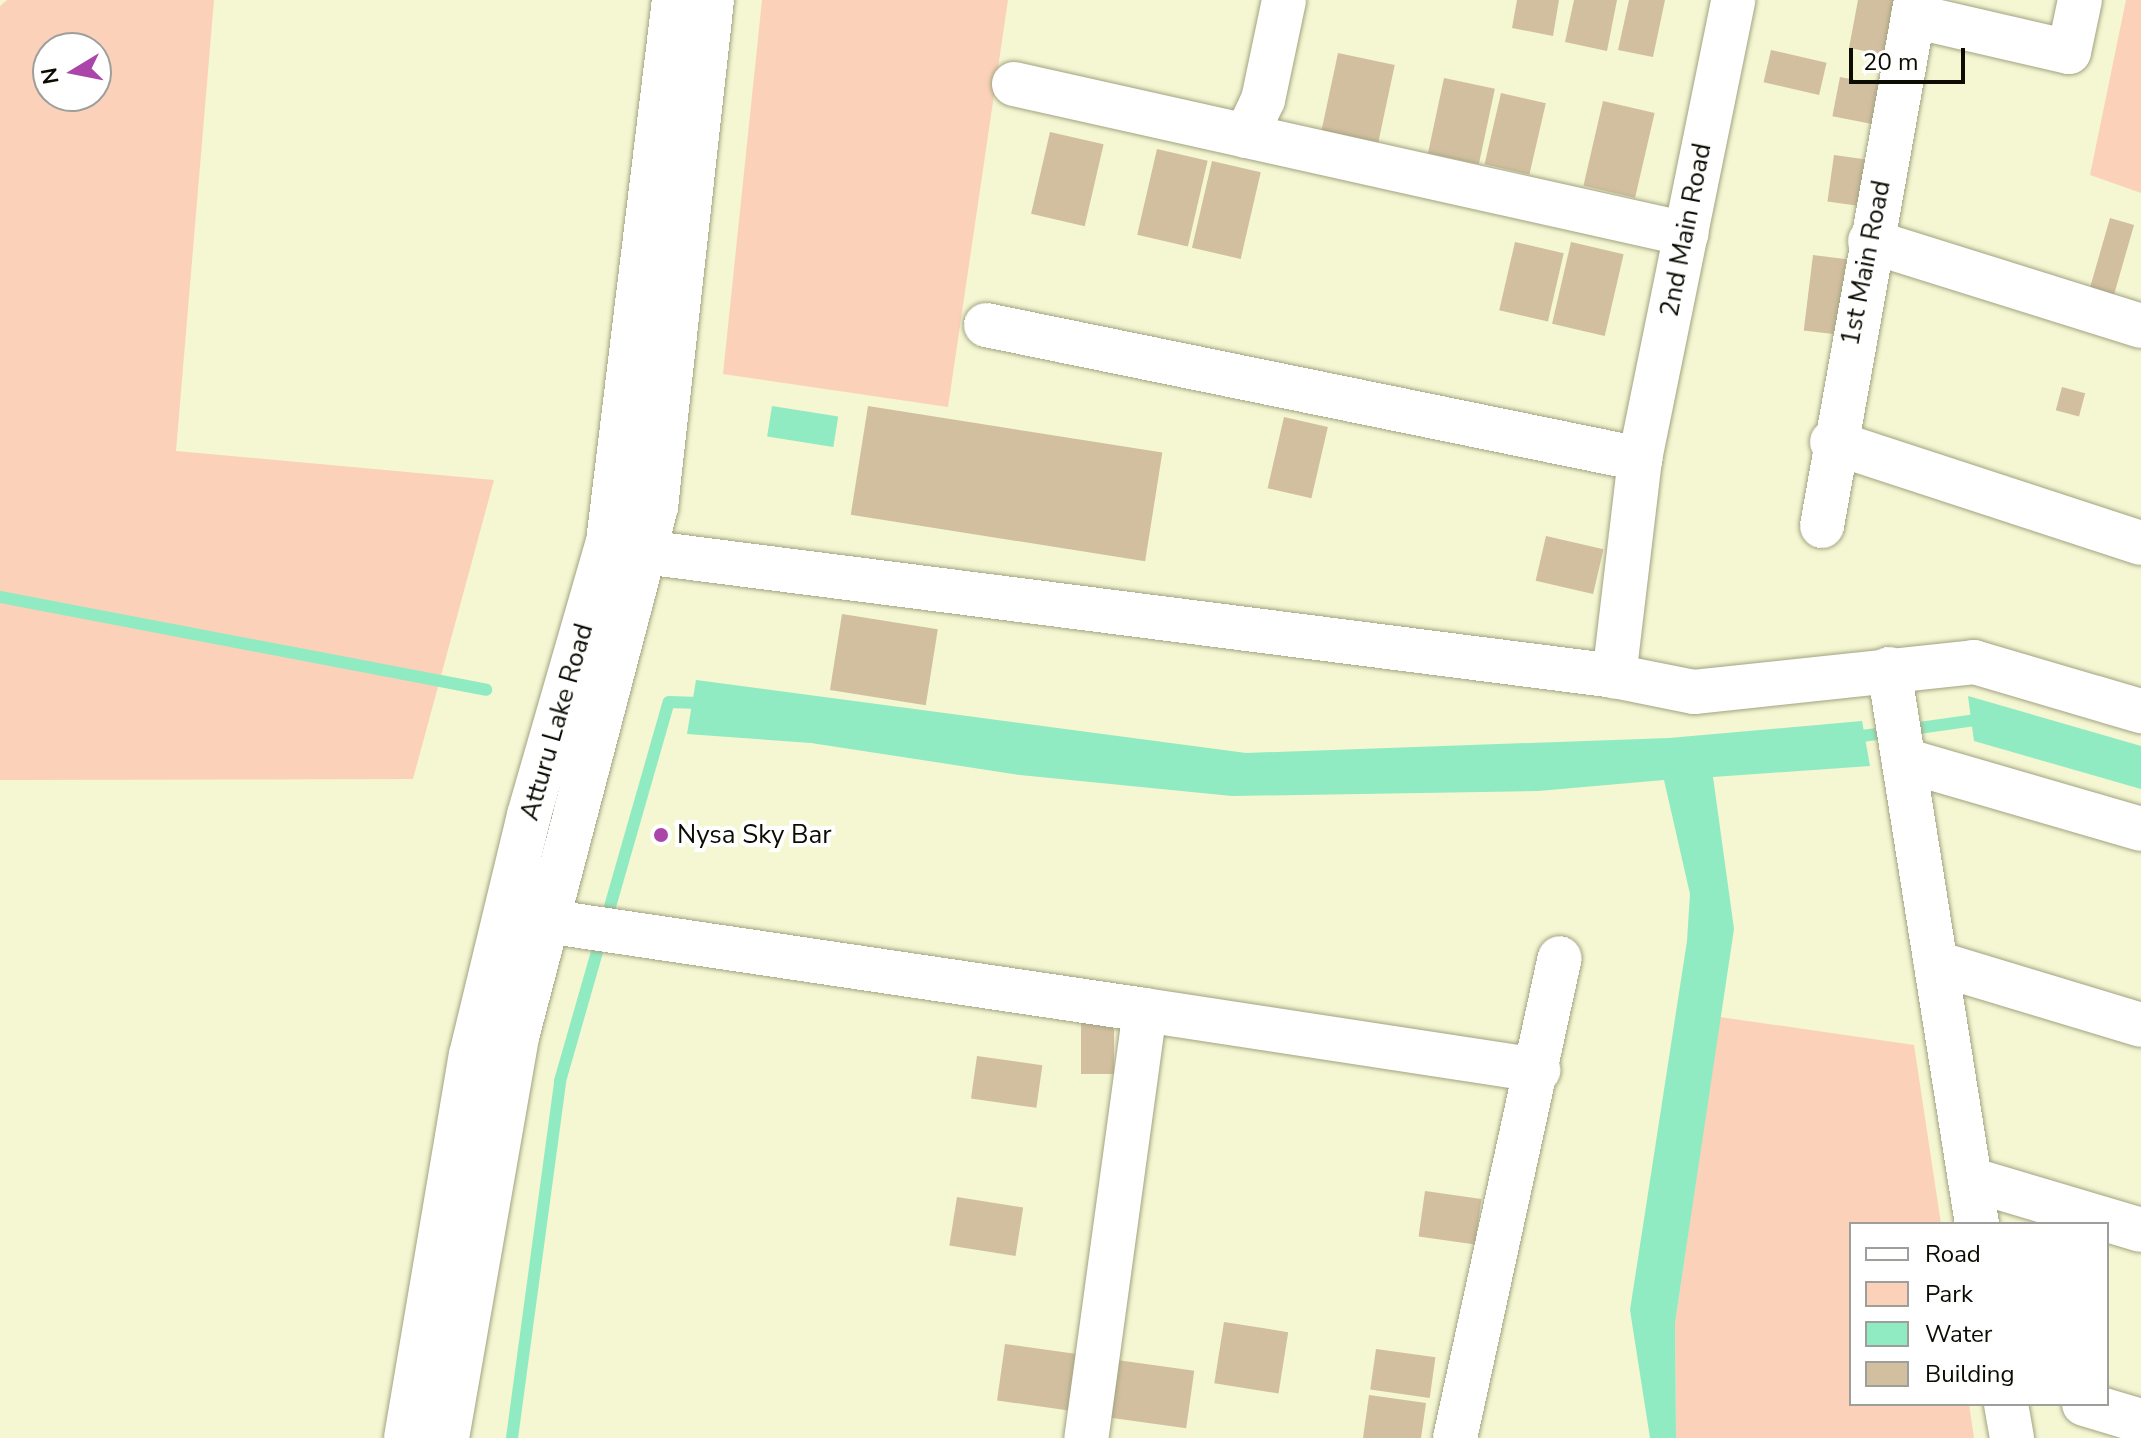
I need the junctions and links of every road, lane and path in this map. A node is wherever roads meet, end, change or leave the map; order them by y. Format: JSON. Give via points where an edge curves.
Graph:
{"nodes":[{"id":1,"x":674,"y":0,"type":"edge"},
{"id":2,"x":712,"y":0,"type":"edge"},
{"id":3,"x":1284,"y":0,"type":"edge"},
{"id":4,"x":1733,"y":0,"type":"edge"},
{"id":5,"x":2080,"y":0,"type":"edge"},
{"id":6,"x":1914,"y":8,"type":"edge"},
{"id":7,"x":1014,"y":84,"type":"dead end"},
{"id":8,"x":1246,"y":136,"type":"junction"},
{"id":9,"x":1686,"y":234,"type":"junction"},
{"id":10,"x":1870,"y":241,"type":"junction"},
{"id":11,"x":986,"y":325,"type":"dead end"},
{"id":12,"x":2141,"y":326,"type":"edge"},
{"id":13,"x":1832,"y":442,"type":"junction"},
{"id":14,"x":1640,"y":459,"type":"junction"},
{"id":15,"x":1822,"y":526,"type":"dead end"},
{"id":16,"x":2141,"y":543,"type":"edge"},
{"id":17,"x":644,"y":552,"type":"junction"},
{"id":18,"x":1889,"y":669,"type":"junction"},
{"id":19,"x":1614,"y":676,"type":"junction"},
{"id":20,"x":2141,"y":711,"type":"edge"},
{"id":21,"x":1904,"y":760,"type":"junction"},
{"id":22,"x":2141,"y":829,"type":"edge"},
{"id":23,"x":525,"y":918,"type":"junction"},
{"id":24,"x":1560,"y":958,"type":"dead end"},
{"id":25,"x":1936,"y":963,"type":"junction"},
{"id":26,"x":1145,"y":1010,"type":"junction"},
{"id":27,"x":2141,"y":1025,"type":"edge"},
{"id":28,"x":1538,"y":1070,"type":"junction"},
{"id":29,"x":1970,"y":1179,"type":"junction"},
{"id":30,"x":1977,"y":1222,"type":"edge"},
{"id":31,"x":2141,"y":1230,"type":"edge"},
{"id":32,"x":2006,"y":1406,"type":"edge"},
{"id":33,"x":2091,"y":1406,"type":"edge"},
{"id":34,"x":2141,"y":1421,"type":"edge"},
{"id":35,"x":406,"y":1438,"type":"edge"},
{"id":36,"x":447,"y":1438,"type":"edge"},
{"id":37,"x":1086,"y":1438,"type":"edge"},
{"id":38,"x":1455,"y":1438,"type":"edge"},
{"id":39,"x":2012,"y":1438,"type":"edge"}],
"edges":[{"from":1,"to":23,"type":"street","name":"Atturu Lake Road","via":[[608,542]]},
{"from":2,"to":17,"type":"street","name":"Atturu Lake Road","via":[[656,507]]},
{"from":3,"to":8,"type":"street","via":[[1263,100]]},
{"from":4,"to":9,"type":"street","name":"2nd Main Road"},
{"from":5,"to":6,"type":"street","via":[[2069,52]]},
{"from":6,"to":10,"type":"street","name":"1st Main Road"},
{"from":7,"to":8,"type":"street"},
{"from":8,"to":9,"type":"street"},
{"from":9,"to":14,"type":"street","name":"2nd Main Road"},
{"from":10,"to":12,"type":"street"},
{"from":10,"to":13,"type":"street","name":"1st Main Road"},
{"from":11,"to":14,"type":"street"},
{"from":13,"to":15,"type":"street","name":"1st Main Road"},
{"from":13,"to":16,"type":"street"},
{"from":14,"to":19,"type":"street","name":"2nd Main Road"},
{"from":17,"to":19,"type":"street"},
{"from":17,"to":23,"type":"street","name":"Atturu Lake Road"},
{"from":18,"to":19,"type":"street","via":[[1694,692]]},
{"from":18,"to":20,"type":"street","via":[[1974,662]]},
{"from":18,"to":21,"type":"street"},
{"from":21,"to":22,"type":"street"},
{"from":21,"to":25,"type":"street"},
{"from":23,"to":26,"type":"street"},
{"from":23,"to":35,"type":"street","name":"Atturu Lake Road","via":[[468,1070]]},
{"from":23,"to":36,"type":"street","name":"Atturu Lake Road","via":[[518,1033]]},
{"from":24,"to":28,"type":"street"},
{"from":25,"to":27,"type":"street"},
{"from":25,"to":29,"type":"street"},
{"from":26,"to":28,"type":"street"},
{"from":26,"to":37,"type":"street"},
{"from":28,"to":38,"type":"street"},
{"from":29,"to":30,"type":"street"},
{"from":29,"to":31,"type":"street"},
{"from":32,"to":39,"type":"street"},
{"from":33,"to":34,"type":"street"}]}
